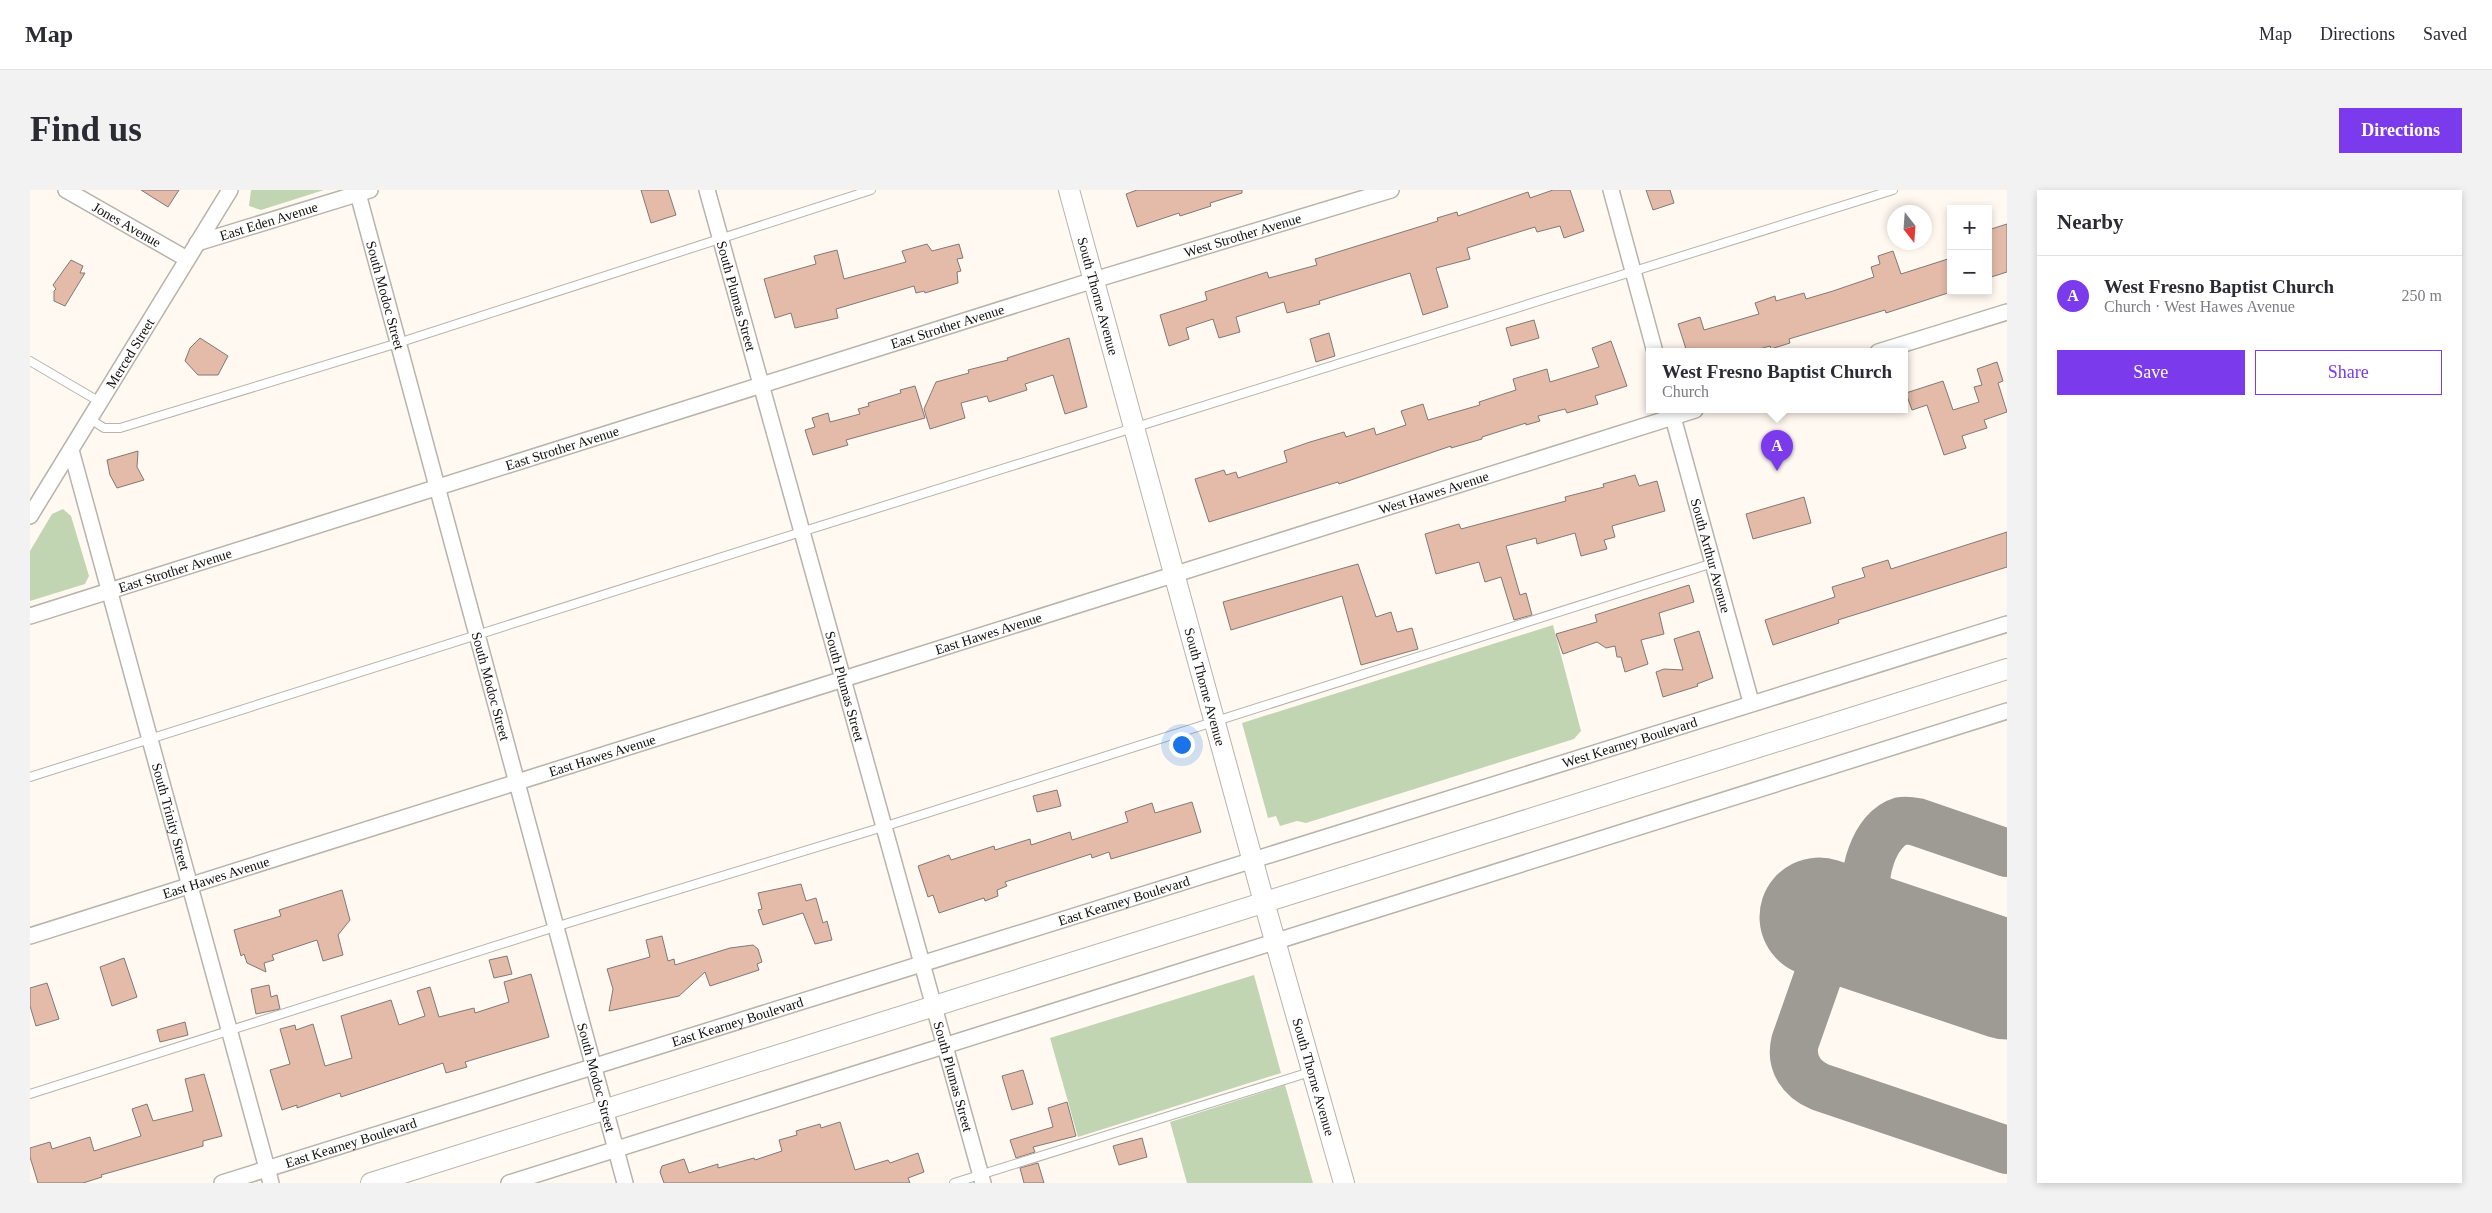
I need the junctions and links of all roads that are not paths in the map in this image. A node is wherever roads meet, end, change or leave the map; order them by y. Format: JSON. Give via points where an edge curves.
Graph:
{"nodes":[{"id":1,"x":66,"y":190,"type":"edge"},
{"id":2,"x":230,"y":190,"type":"edge"},
{"id":3,"x":707,"y":190,"type":"edge"},
{"id":4,"x":871,"y":190,"type":"edge"},
{"id":5,"x":1069,"y":190,"type":"edge"},
{"id":6,"x":1391,"y":190,"type":"edge"},
{"id":7,"x":1611,"y":190,"type":"edge"},
{"id":8,"x":1893,"y":190,"type":"edge"},
{"id":9,"x":361,"y":191,"type":"edge"},
{"id":10,"x":721,"y":240,"type":"junction"},
{"id":11,"x":197,"y":244,"type":"junction"},
{"id":12,"x":187,"y":259,"type":"junction"},
{"id":13,"x":1633,"y":271,"type":"junction"},
{"id":14,"x":1094,"y":280,"type":"junction"},
{"id":15,"x":2007,"y":312,"type":"edge"},
{"id":16,"x":398,"y":343,"type":"junction"},
{"id":17,"x":1654,"y":348,"type":"edge"},
{"id":18,"x":1891,"y":348,"type":"edge"},
{"id":19,"x":30,"y":361,"type":"edge"},
{"id":20,"x":761,"y":385,"type":"junction"},
{"id":21,"x":100,"y":402,"type":"junction"},
{"id":22,"x":1672,"y":413,"type":"edge"},
{"id":23,"x":90,"y":419,"type":"junction"},
{"id":24,"x":1134,"y":427,"type":"junction"},
{"id":25,"x":71,"y":450,"type":"junction"},
{"id":26,"x":437,"y":488,"type":"junction"},
{"id":27,"x":30,"y":516,"type":"edge"},
{"id":28,"x":801,"y":532,"type":"junction"},
{"id":29,"x":1713,"y":563,"type":"junction"},
{"id":30,"x":1175,"y":576,"type":"junction"},
{"id":31,"x":109,"y":591,"type":"junction"},
{"id":32,"x":30,"y":616,"type":"edge"},
{"id":33,"x":2007,"y":624,"type":"edge"},
{"id":34,"x":476,"y":635,"type":"junction"},
{"id":35,"x":2007,"y":670,"type":"edge"},
{"id":36,"x":842,"y":680,"type":"junction"},
{"id":37,"x":1751,"y":702,"type":"junction"},
{"id":38,"x":2007,"y":712,"type":"edge"},
{"id":39,"x":1214,"y":720,"type":"junction"},
{"id":40,"x":150,"y":741,"type":"junction"},
{"id":41,"x":30,"y":777,"type":"edge"},
{"id":42,"x":516,"y":783,"type":"junction"},
{"id":43,"x":883,"y":826,"type":"junction"},
{"id":44,"x":1252,"y":859,"type":"junction"},
{"id":45,"x":190,"y":886,"type":"junction"},
{"id":46,"x":1264,"y":902,"type":"junction"},
{"id":47,"x":554,"y":927,"type":"junction"},
{"id":48,"x":30,"y":936,"type":"edge"},
{"id":49,"x":1275,"y":943,"type":"junction"},
{"id":50,"x":921,"y":963,"type":"junction"},
{"id":51,"x":933,"y":1008,"type":"junction"},
{"id":52,"x":230,"y":1032,"type":"junction"},
{"id":53,"x":944,"y":1047,"type":"junction"},
{"id":54,"x":592,"y":1067,"type":"junction"},
{"id":55,"x":1312,"y":1071,"type":"junction"},
{"id":56,"x":30,"y":1094,"type":"edge"},
{"id":57,"x":604,"y":1110,"type":"junction"},
{"id":58,"x":615,"y":1150,"type":"junction"},
{"id":59,"x":269,"y":1176,"type":"edge"},
{"id":60,"x":982,"y":1179,"type":"edge"},
{"id":61,"x":222,"y":1183,"type":"edge"},
{"id":62,"x":371,"y":1183,"type":"edge"},
{"id":63,"x":509,"y":1183,"type":"edge"},
{"id":64,"x":625,"y":1183,"type":"edge"},
{"id":65,"x":954,"y":1183,"type":"edge"},
{"id":66,"x":1344,"y":1183,"type":"edge"}],
"edges":[{"from":1,"to":12,"type":"street","name":"Jones Avenue"},
{"from":2,"to":11,"type":"street","name":"Merced Street"},
{"from":3,"to":10,"type":"street","name":"South Plumas Street"},
{"from":4,"to":10,"type":"lane"},
{"from":5,"to":14,"type":"main road","name":"South Thorne Avenue"},
{"from":6,"to":14,"type":"street","name":"West Strother Avenue"},
{"from":7,"to":13,"type":"street"},
{"from":8,"to":13,"type":"lane"},
{"from":9,"to":11,"type":"street","name":"East Eden Avenue"},
{"from":9,"to":16,"type":"street","name":"South Modoc Street"},
{"from":10,"to":16,"type":"lane"},
{"from":10,"to":20,"type":"street","name":"South Plumas Street"},
{"from":11,"to":12,"type":"street","name":"Merced Street"},
{"from":12,"to":21,"type":"street","name":"Merced Street"},
{"from":13,"to":17,"type":"street"},
{"from":13,"to":24,"type":"lane"},
{"from":14,"to":20,"type":"street","name":"East Strother Avenue"},
{"from":14,"to":24,"type":"main road","name":"South Thorne Avenue"},
{"from":15,"to":18,"type":"street"},
{"from":16,"to":23,"type":"lane","via":[[120,428],[104,428]]},
{"from":16,"to":26,"type":"street","name":"South Modoc Street"},
{"from":19,"to":21,"type":"lane"},
{"from":20,"to":26,"type":"street","name":"East Strother Avenue"},
{"from":20,"to":28,"type":"street","name":"South Plumas Street"},
{"from":21,"to":23,"type":"street","name":"Merced Street"},
{"from":22,"to":29,"type":"street","name":"South Arthur Avenue"},
{"from":22,"to":30,"type":"street","name":"West Hawes Avenue"},
{"from":23,"to":25,"type":"street","name":"Merced Street"},
{"from":24,"to":28,"type":"lane"},
{"from":24,"to":30,"type":"main road","name":"South Thorne Avenue"},
{"from":25,"to":27,"type":"street","name":"Merced Street"},
{"from":25,"to":31,"type":"street","name":"South Trinity Street"},
{"from":26,"to":31,"type":"street","name":"East Strother Avenue"},
{"from":26,"to":34,"type":"street","name":"South Modoc Street"},
{"from":28,"to":34,"type":"lane"},
{"from":28,"to":36,"type":"street","name":"South Plumas Street"},
{"from":29,"to":37,"type":"street","name":"South Arthur Avenue"},
{"from":29,"to":39,"type":"lane"},
{"from":30,"to":36,"type":"street","name":"East Hawes Avenue"},
{"from":30,"to":39,"type":"main road","name":"South Thorne Avenue"},
{"from":31,"to":32,"type":"street","name":"East Strother Avenue"},
{"from":31,"to":40,"type":"street","name":"South Trinity Street"},
{"from":33,"to":37,"type":"street","name":"West Kearney Boulevard"},
{"from":34,"to":40,"type":"lane"},
{"from":34,"to":42,"type":"street","name":"South Modoc Street"},
{"from":35,"to":46,"type":"main road"},
{"from":36,"to":42,"type":"street","name":"East Hawes Avenue"},
{"from":36,"to":43,"type":"street","name":"South Plumas Street"},
{"from":37,"to":44,"type":"street","name":"West Kearney Boulevard"},
{"from":38,"to":49,"type":"street"},
{"from":39,"to":43,"type":"lane"},
{"from":39,"to":44,"type":"main road","name":"South Thorne Avenue"},
{"from":40,"to":41,"type":"lane"},
{"from":40,"to":45,"type":"street","name":"South Trinity Street"},
{"from":42,"to":45,"type":"street","name":"East Hawes Avenue"},
{"from":42,"to":47,"type":"street","name":"South Modoc Street"},
{"from":43,"to":47,"type":"lane"},
{"from":43,"to":50,"type":"street","name":"South Plumas Street"},
{"from":44,"to":46,"type":"main road","name":"South Thorne Avenue"},
{"from":44,"to":50,"type":"street","name":"East Kearney Boulevard"},
{"from":45,"to":48,"type":"street","name":"East Hawes Avenue"},
{"from":45,"to":52,"type":"street","name":"South Trinity Street"},
{"from":46,"to":49,"type":"main road","name":"South Thorne Avenue"},
{"from":46,"to":51,"type":"main road"},
{"from":47,"to":52,"type":"lane"},
{"from":47,"to":54,"type":"street","name":"South Modoc Street"},
{"from":49,"to":53,"type":"street"},
{"from":49,"to":55,"type":"main road","name":"South Thorne Avenue"},
{"from":50,"to":51,"type":"street","name":"South Plumas Street"},
{"from":50,"to":54,"type":"street","name":"East Kearney Boulevard"},
{"from":51,"to":53,"type":"street","name":"South Plumas Street"},
{"from":51,"to":57,"type":"main road"},
{"from":52,"to":56,"type":"lane"},
{"from":52,"to":59,"type":"street","name":"South Trinity Street"},
{"from":53,"to":58,"type":"street"},
{"from":53,"to":60,"type":"street","name":"South Plumas Street"},
{"from":54,"to":57,"type":"street","name":"South Modoc Street"},
{"from":54,"to":59,"type":"street","name":"East Kearney Boulevard"},
{"from":55,"to":60,"type":"lane"},
{"from":55,"to":66,"type":"main road","name":"South Thorne Avenue"},
{"from":57,"to":58,"type":"street","name":"South Modoc Street"},
{"from":57,"to":62,"type":"main road"},
{"from":58,"to":63,"type":"street"},
{"from":58,"to":64,"type":"street","name":"South Modoc Street"},
{"from":59,"to":61,"type":"street","name":"East Kearney Boulevard"},
{"from":60,"to":65,"type":"lane"}]}
